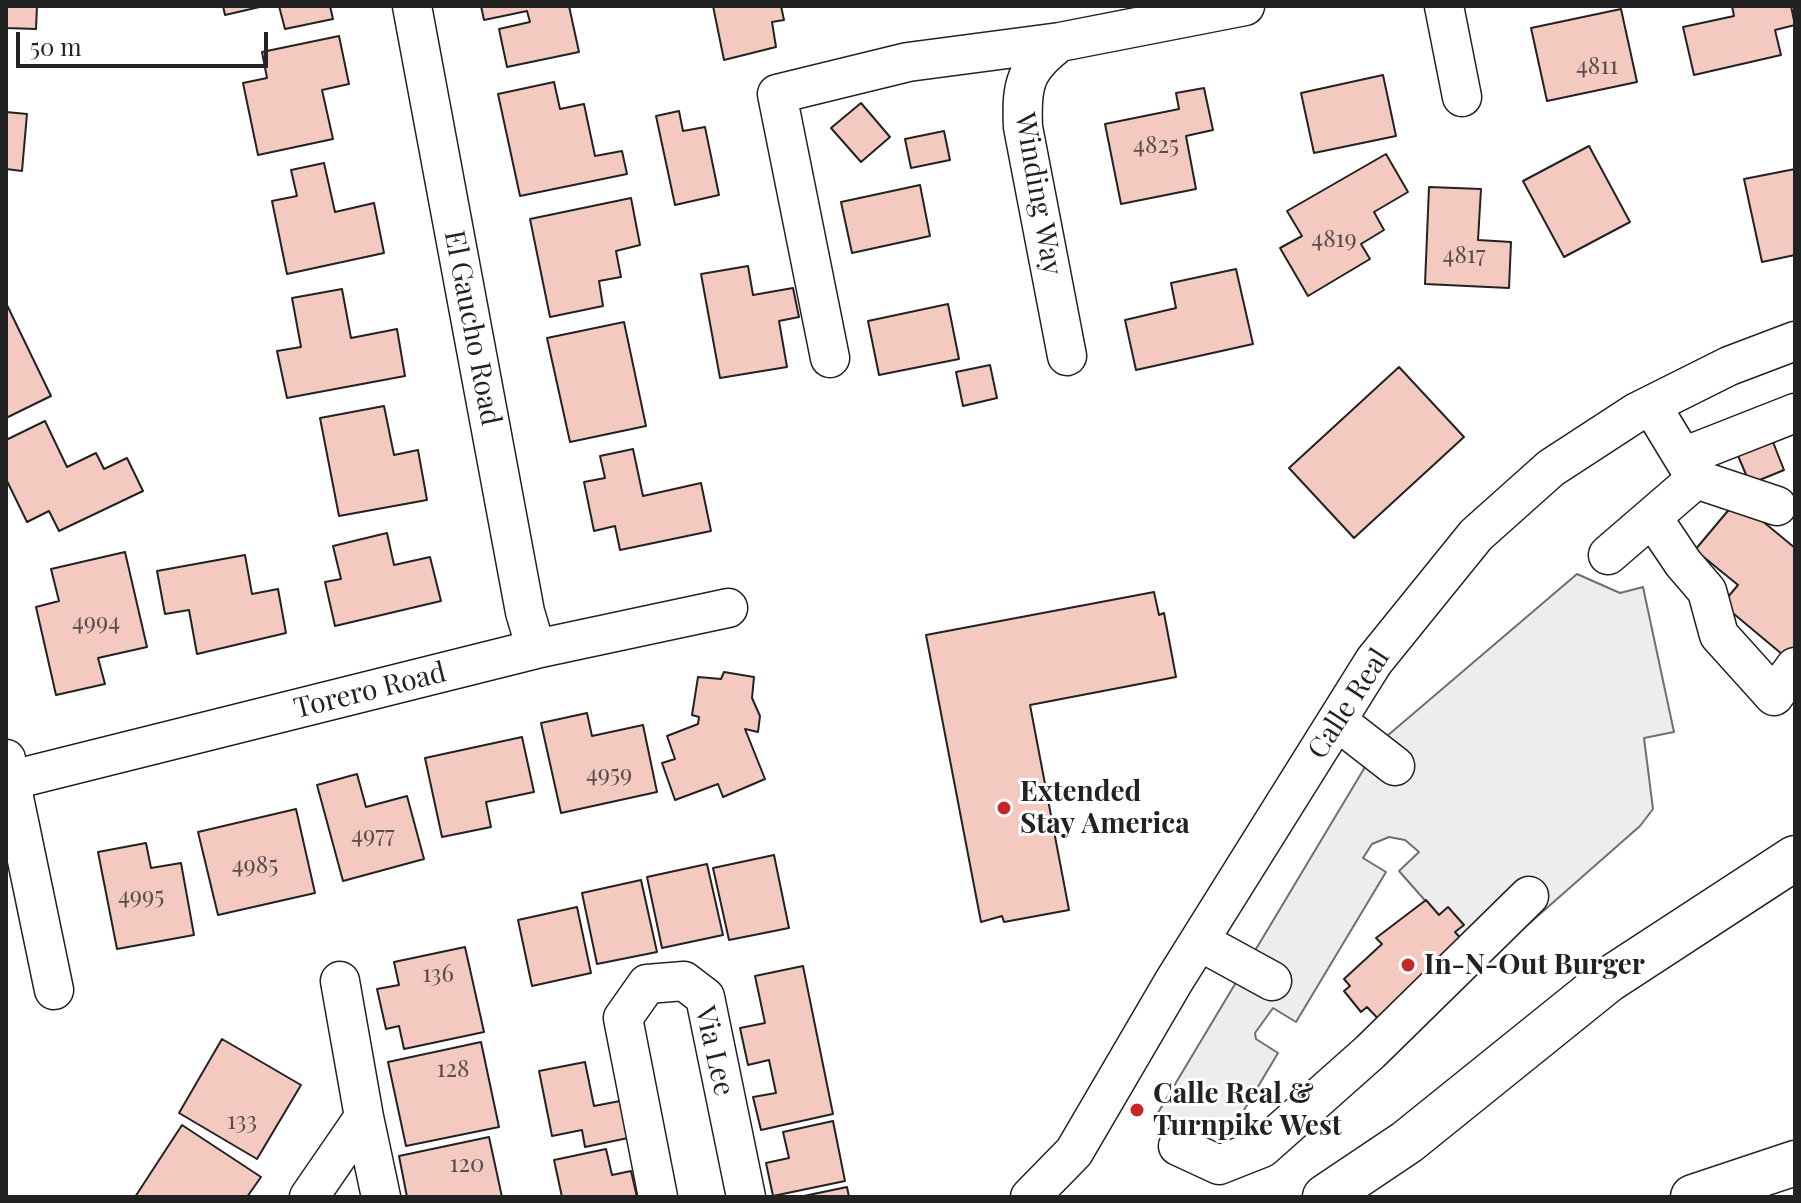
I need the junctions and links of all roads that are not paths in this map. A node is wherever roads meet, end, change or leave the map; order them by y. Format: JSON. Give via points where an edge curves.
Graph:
{"nodes":[{"id":1,"x":412,"y":6,"type":"edge"},
{"id":2,"x":1245,"y":6,"type":"edge"},
{"id":3,"x":1444,"y":6,"type":"edge"},
{"id":4,"x":1060,"y":42,"type":"junction"},
{"id":5,"x":1462,"y":97,"type":"dead end"},
{"id":6,"x":1794,"y":346,"type":"edge"},
{"id":7,"x":1067,"y":356,"type":"dead end"},
{"id":8,"x":830,"y":358,"type":"dead end"},
{"id":9,"x":1651,"y":405,"type":"junction"},
{"id":10,"x":1795,"y":413,"type":"edge"},
{"id":11,"x":1690,"y":468,"type":"junction"},
{"id":12,"x":1789,"y":502,"type":"edge"},
{"id":13,"x":1652,"y":517,"type":"junction"},
{"id":14,"x":1608,"y":555,"type":"dead end"},
{"id":15,"x":728,"y":608,"type":"dead end"},
{"id":16,"x":536,"y":649,"type":"junction"},
{"id":17,"x":1784,"y":682,"type":"edge"},
{"id":18,"x":1337,"y":721,"type":"junction"},
{"id":19,"x":1395,"y":766,"type":"dead end"},
{"id":20,"x":9,"y":770,"type":"edge"},
{"id":21,"x":1795,"y":858,"type":"edge"},
{"id":22,"x":1529,"y":896,"type":"dead end"},
{"id":23,"x":1199,"y":941,"type":"junction"},
{"id":24,"x":340,"y":981,"type":"dead end"},
{"id":25,"x":1272,"y":981,"type":"dead end"},
{"id":26,"x":54,"y":990,"type":"dead end"},
{"id":27,"x":364,"y":1117,"type":"junction"},
{"id":28,"x":1178,"y":1146,"type":"dead end"},
{"id":29,"x":1795,"y":1163,"type":"edge"},
{"id":30,"x":309,"y":1197,"type":"edge"},
{"id":31,"x":381,"y":1197,"type":"edge"},
{"id":32,"x":658,"y":1197,"type":"edge"},
{"id":33,"x":746,"y":1197,"type":"edge"},
{"id":34,"x":1030,"y":1197,"type":"edge"},
{"id":35,"x":1325,"y":1197,"type":"edge"},
{"id":36,"x":1693,"y":1197,"type":"edge"}],
"edges":[{"from":1,"to":16,"type":"street","name":"El Gaucho Road"},
{"from":2,"to":4,"type":"street"},
{"from":3,"to":5,"type":"street"},
{"from":4,"to":7,"type":"street","name":"Winding Way","via":[[1037,59],[1021,91],[1023,127]]},
{"from":4,"to":8,"type":"street","via":[[908,62],[777,94]]},
{"from":6,"to":9,"type":"street","name":"Calle Real","via":[[1729,366]]},
{"from":9,"to":11,"type":"street"},
{"from":9,"to":18,"type":"street","name":"Calle Real","via":[[1551,468],[1476,535],[1374,661]]},
{"from":10,"to":11,"type":"street"},
{"from":11,"to":12,"type":"street"},
{"from":11,"to":13,"type":"street"},
{"from":13,"to":14,"type":"street"},
{"from":13,"to":17,"type":"street","via":[[1707,591],[1719,635]]},
{"from":15,"to":16,"type":"street","name":"Torero Road"},
{"from":16,"to":20,"type":"street","name":"Torero Road"},
{"from":18,"to":19,"type":"street"},
{"from":18,"to":23,"type":"street","name":"Calle Real"},
{"from":20,"to":26,"type":"street"},
{"from":21,"to":35,"type":"highway","via":[[1608,980],[1407,1142]]},
{"from":22,"to":28,"type":"street","via":[[1370,1052],[1262,1148],[1219,1165]]},
{"from":23,"to":25,"type":"street"},
{"from":23,"to":34,"type":"street","name":"Calle Real","via":[[1074,1152]]},
{"from":24,"to":27,"type":"street"},
{"from":27,"to":30,"type":"street"},
{"from":27,"to":31,"type":"street"},
{"from":29,"to":36,"type":"highway"},
{"from":32,"to":33,"type":"street","name":"Via Lee","via":[[623,1018],[647,984],[684,981],[705,997]]}]}
